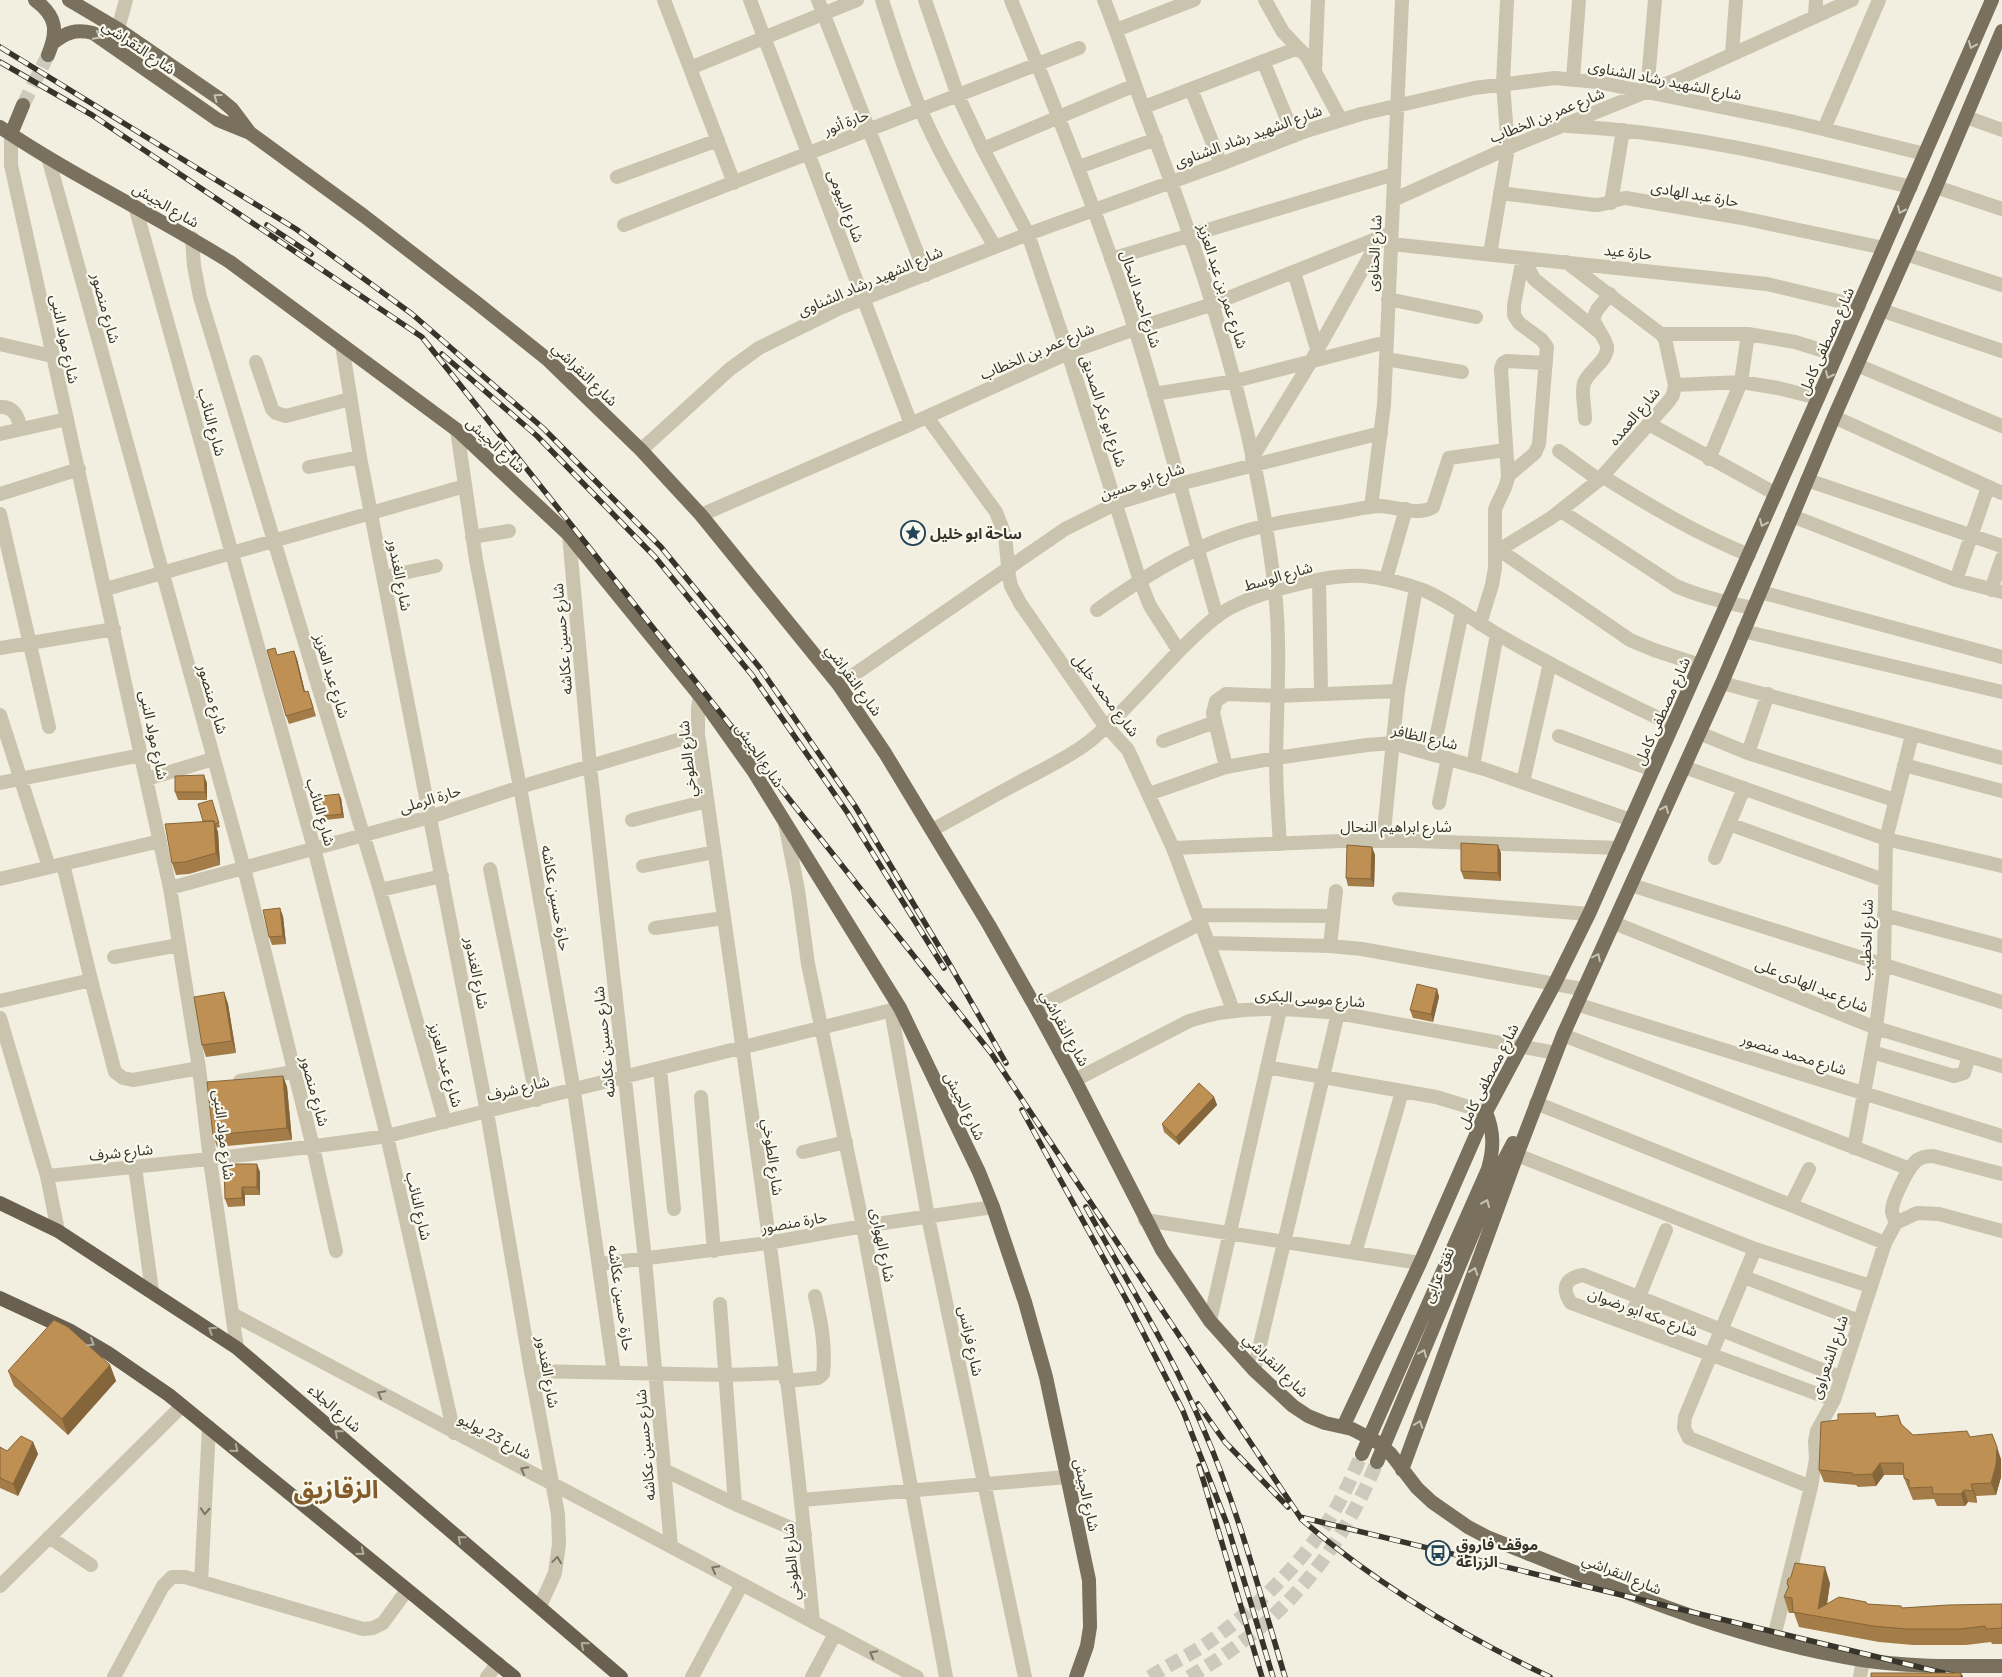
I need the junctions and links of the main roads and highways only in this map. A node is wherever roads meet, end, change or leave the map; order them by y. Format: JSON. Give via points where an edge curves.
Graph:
{"nodes":[{"id":1,"x":35,"y":0,"type":"edge"},
{"id":2,"x":69,"y":0,"type":"edge"},
{"id":3,"x":1992,"y":0,"type":"edge"},
{"id":4,"x":2002,"y":31,"type":"edge"},
{"id":5,"x":23,"y":105,"type":"tunnel mouth"},
{"id":6,"x":5,"y":130,"type":"edge"},
{"id":7,"x":250,"y":133,"type":"junction"},
{"id":8,"x":1536,"y":1103,"type":"junction"},
{"id":9,"x":1486,"y":1112,"type":"junction"},
{"id":10,"x":0,"y":1203,"type":"edge"},
{"id":11,"x":0,"y":1298,"type":"edge"},
{"id":12,"x":1343,"y":1427,"type":"junction"},
{"id":13,"x":1369,"y":1437,"type":"junction"},
{"id":14,"x":1384,"y":1448,"type":"junction"},
{"id":15,"x":1362,"y":1454,"type":"tunnel mouth"},
{"id":16,"x":1378,"y":1462,"type":"tunnel mouth"},
{"id":17,"x":1402,"y":1470,"type":"junction"},
{"id":18,"x":2002,"y":1666,"type":"edge"},
{"id":19,"x":514,"y":1677,"type":"edge"},
{"id":20,"x":621,"y":1677,"type":"edge"},
{"id":21,"x":1076,"y":1677,"type":"edge"}],
"edges":[{"from":1,"to":7,"type":"main road","name":"شارع النقراشي","one_way":true,"via":[[44,6],[54,23],[50,49],[61,36],[71,31],[93,33],[218,120]]},
{"from":7,"to":2,"type":"main road","name":"شارع النقراشي","one_way":true,"via":[[220,99],[118,29]]},
{"from":3,"to":9,"type":"main road","name":"شارع مصطفى كامل","one_way":true,"via":[[1632,820],[1555,983]]},
{"from":8,"to":4,"type":"main road","one_way":true,"via":[[1582,989],[1722,683]]},
{"from":5,"to":6,"type":"main road"},
{"from":6,"to":21,"type":"main road","name":"شارع الجيش","via":[[192,238],[268,289],[457,430],[569,535],[700,696],[754,772],[896,1009],[979,1172],[993,1208],[1028,1311],[1046,1377],[1089,1580],[1090,1627]]},
{"from":7,"to":12,"type":"main road","name":"شارع النقراشي","via":[[364,216],[547,359],[641,450],[701,515],[839,685],[885,753],[1036,1008],[1162,1250],[1210,1321],[1254,1370],[1293,1406],[1308,1416]]},
{"from":14,"to":8,"type":"main road","name":"نفق عرابى","one_way":true,"via":[[1502,1164]]},
{"from":17,"to":8,"type":"main road","one_way":true},
{"from":9,"to":12,"type":"main road","name":"شارع مصطفى كامل"},
{"from":9,"to":13,"type":"main road","name":"نفق عرابى","via":[[1493,1137],[1488,1169]]},
{"from":20,"to":10,"type":"highway","name":"شارع الجلاء","one_way":true,"via":[[237,1348],[58,1231]]},
{"from":11,"to":19,"type":"highway","one_way":true,"via":[[101,1348],[182,1406]]},
{"from":12,"to":13,"type":"main road","name":"شارع النقراشي"},
{"from":13,"to":14,"type":"main road","name":"شارع النقراشي"},
{"from":13,"to":15,"type":"main road","name":"نفق عرابى"},
{"from":14,"to":16,"type":"main road","name":"نفق عرابى"},
{"from":14,"to":17,"type":"main road","name":"شارع النقراشي"},
{"from":17,"to":18,"type":"main road","name":"شارع النقراشي","via":[[1432,1502],[1487,1537],[1645,1601],[1730,1630],[1863,1660],[1908,1665]]}]}
